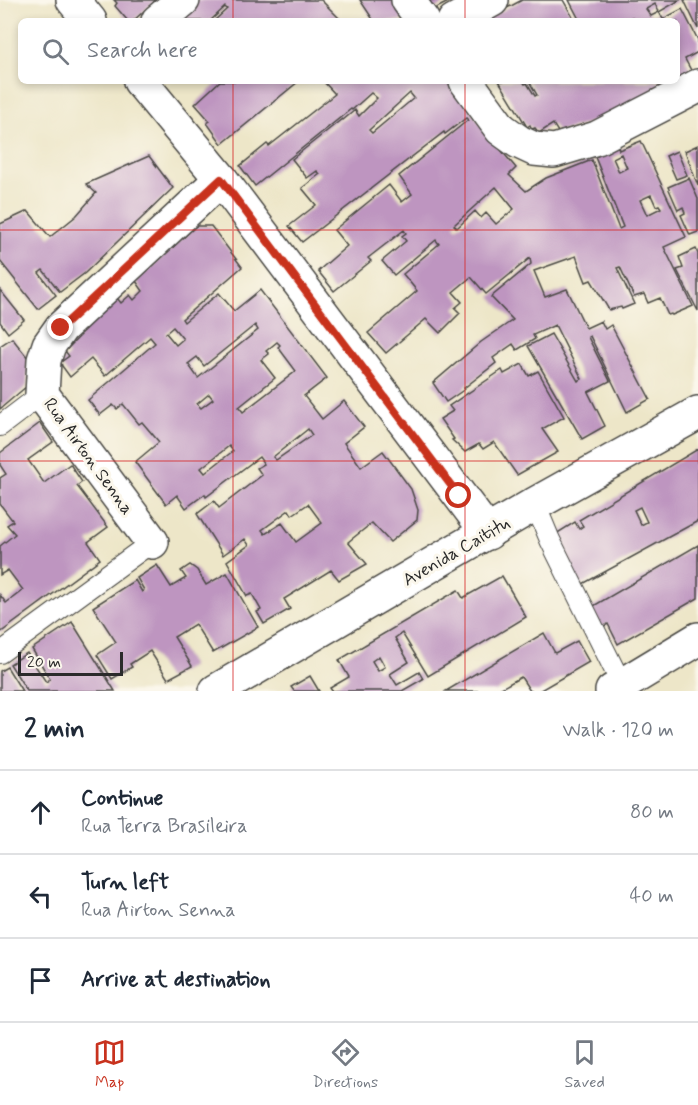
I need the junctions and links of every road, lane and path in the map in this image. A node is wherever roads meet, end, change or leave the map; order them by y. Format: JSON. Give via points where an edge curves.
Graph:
{"nodes":[{"id":1,"x":73,"y":0,"type":"edge"},
{"id":2,"x":183,"y":0,"type":"edge"},
{"id":3,"x":408,"y":0,"type":"edge"},
{"id":4,"x":492,"y":0,"type":"edge"},
{"id":5,"x":88,"y":18,"type":"edge"},
{"id":6,"x":162,"y":18,"type":"edge"},
{"id":7,"x":421,"y":18,"type":"edge"},
{"id":8,"x":459,"y":18,"type":"edge"},
{"id":9,"x":142,"y":84,"type":"edge"},
{"id":10,"x":468,"y":84,"type":"edge"},
{"id":11,"x":698,"y":86,"type":"edge"},
{"id":12,"x":221,"y":179,"type":"junction"},
{"id":13,"x":42,"y":394,"type":"junction"},
{"id":14,"x":698,"y":413,"type":"edge"},
{"id":15,"x":0,"y":426,"type":"edge"},
{"id":16,"x":535,"y":504,"type":"junction"},
{"id":17,"x":488,"y":533,"type":"junction"},
{"id":18,"x":152,"y":542,"type":"joint"},
{"id":19,"x":698,"y":639,"type":"edge"},
{"id":20,"x":0,"y":654,"type":"edge"},
{"id":21,"x":617,"y":688,"type":"edge"},
{"id":22,"x":216,"y":691,"type":"edge"}],
"edges":[{"from":1,"to":5,"type":"street"},
{"from":2,"to":6,"type":"street"},
{"from":3,"to":7,"type":"street"},
{"from":4,"to":8,"type":"street"},
{"from":9,"to":12,"type":"street"},
{"from":10,"to":11,"type":"street","via":[[501,129],[534,149],[554,151],[597,138]]},
{"from":12,"to":13,"type":"street","name":"Rua Airton Senna","via":[[61,328],[44,360]]},
{"from":12,"to":17,"type":"street"},
{"from":13,"to":15,"type":"lane"},
{"from":13,"to":18,"type":"street","name":"Rua Airton Senna"},
{"from":14,"to":16,"type":"street","name":"Avenida Caititu"},
{"from":16,"to":17,"type":"street","name":"Avenida Caititu"},
{"from":16,"to":21,"type":"lane"},
{"from":17,"to":22,"type":"street","name":"Avenida Caititu"},
{"from":18,"to":20,"type":"lane","name":"Rua Airton Senna"},
{"from":19,"to":21,"type":"street"}]}
